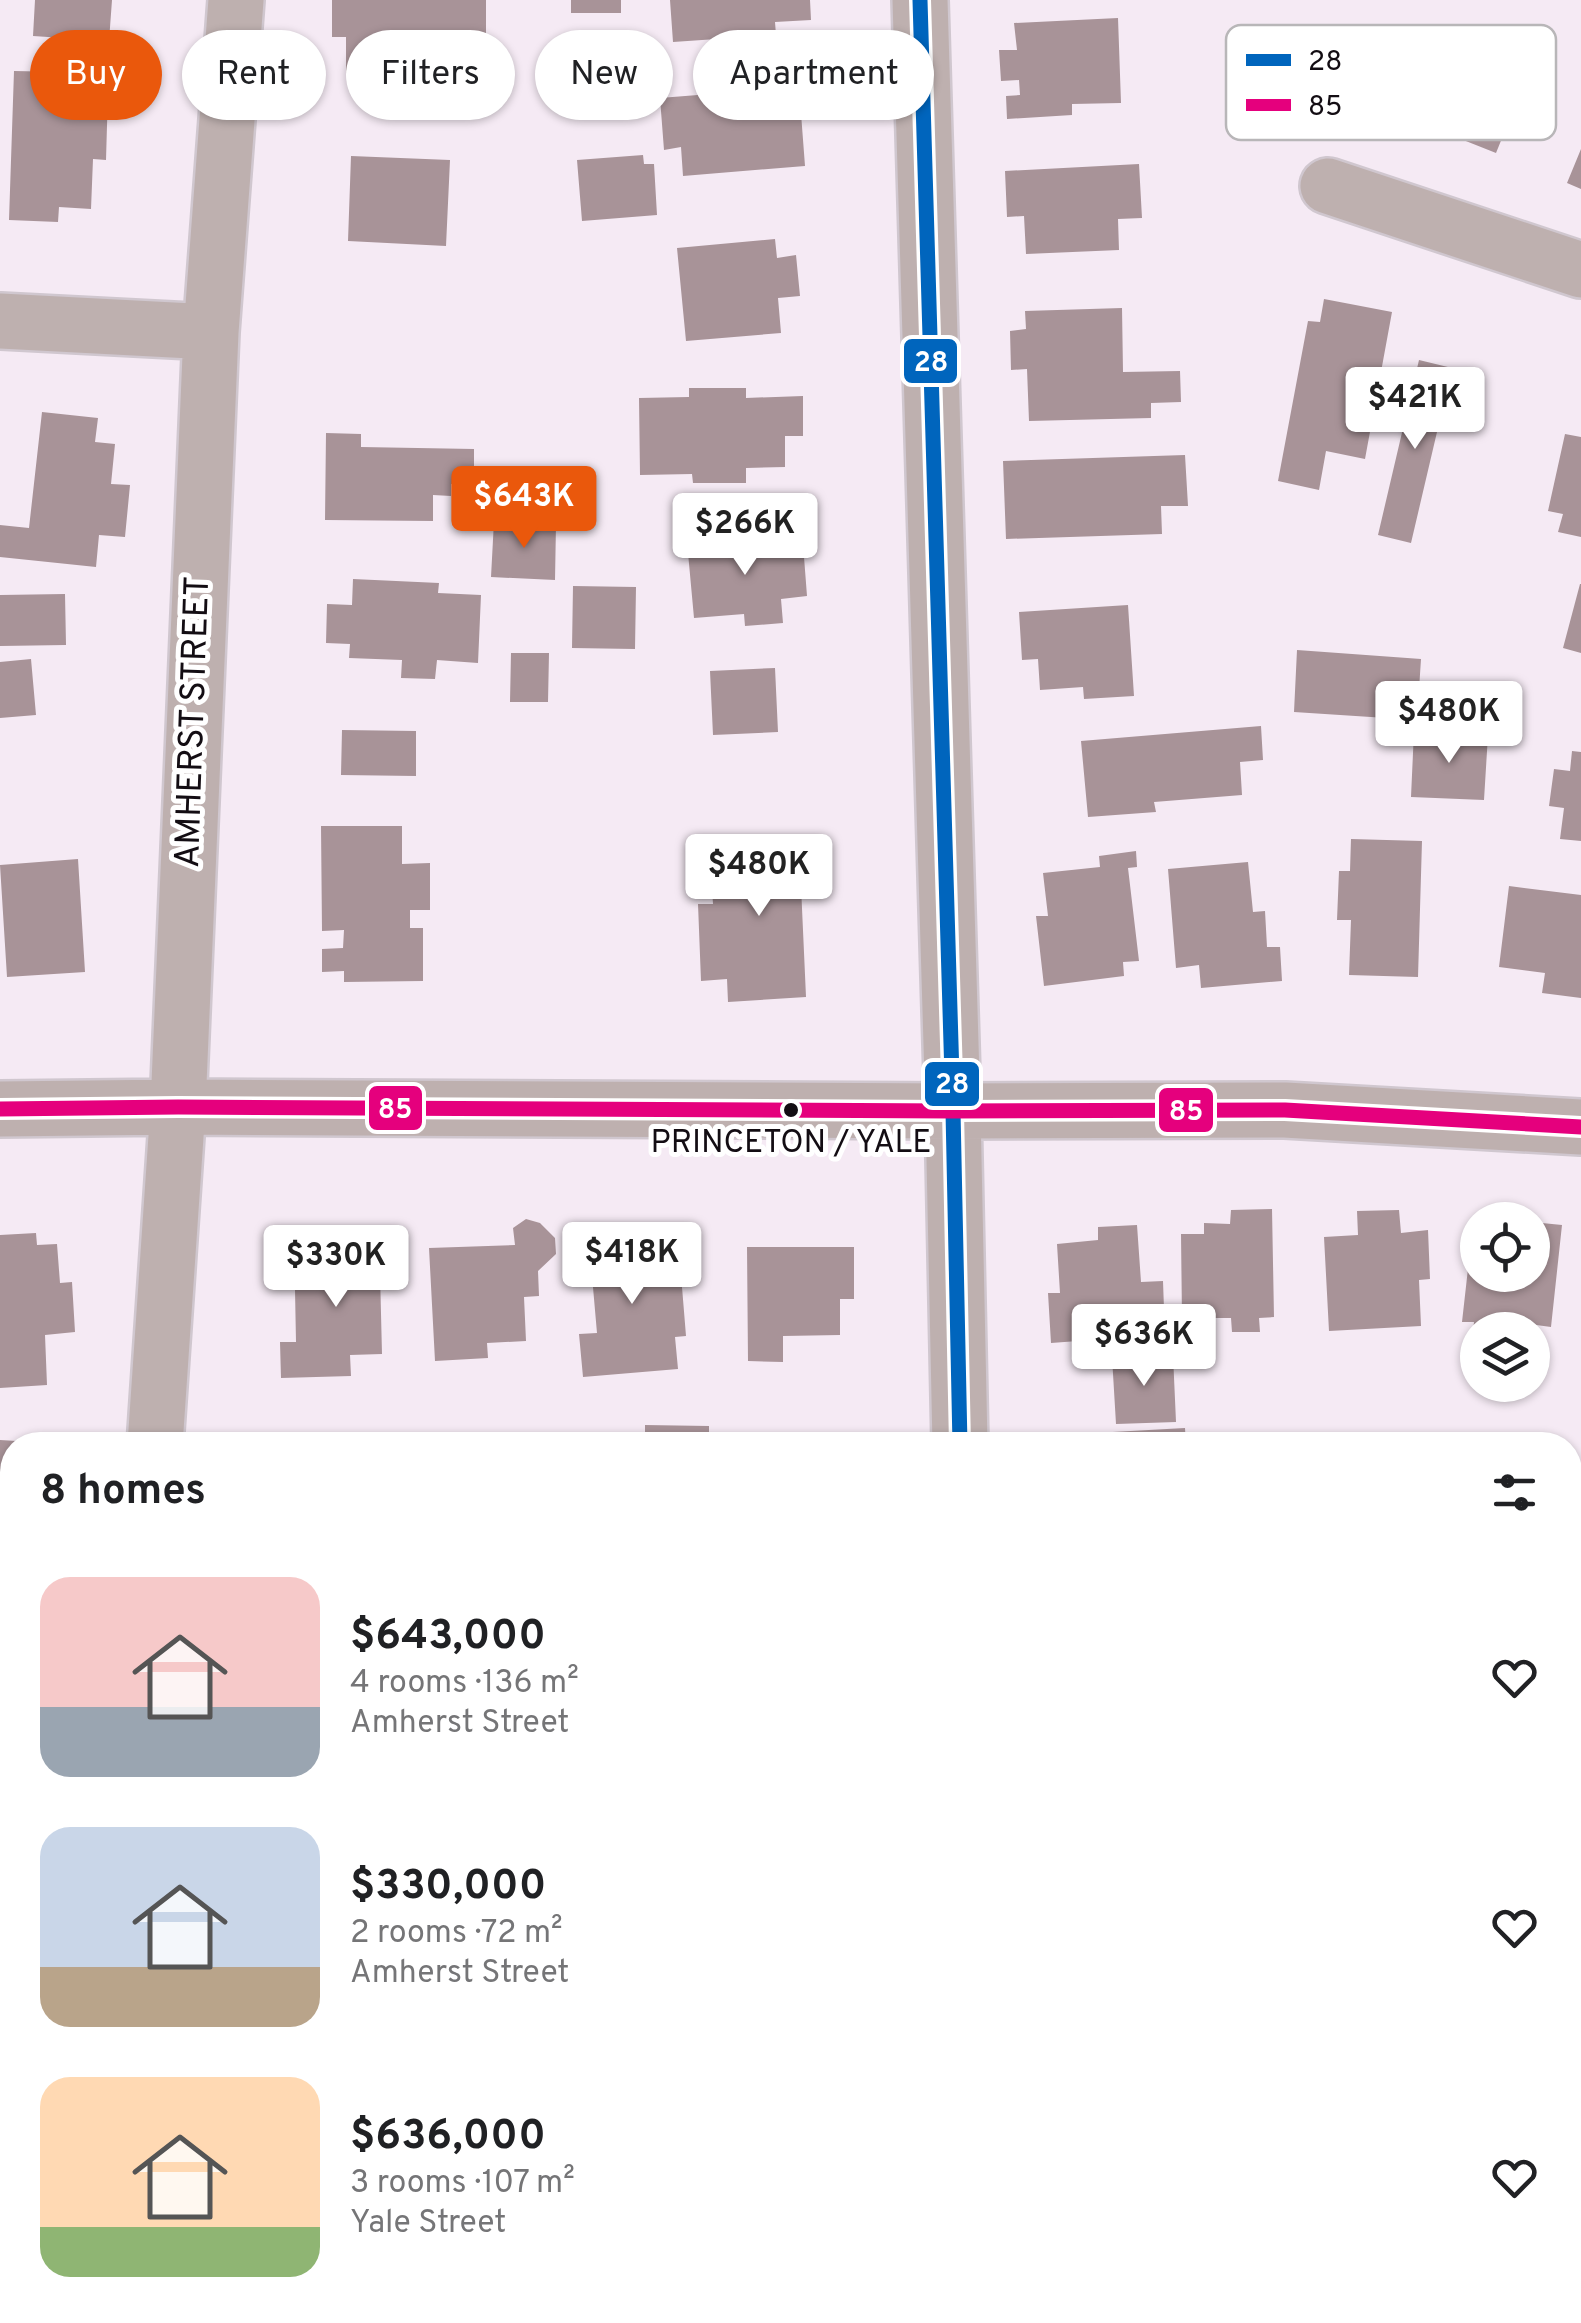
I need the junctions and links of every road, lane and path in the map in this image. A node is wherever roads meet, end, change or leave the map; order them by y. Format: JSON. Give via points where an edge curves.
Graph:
{"nodes":[{"id":1,"x":236,"y":0,"type":"edge"},
{"id":2,"x":920,"y":0,"type":"edge"},
{"id":3,"x":1328,"y":186,"type":"dead end"},
{"id":4,"x":1581,"y":270,"type":"edge"},
{"id":5,"x":0,"y":321,"type":"edge"},
{"id":6,"x":211,"y":332,"type":"junction"},
{"id":7,"x":178,"y":1107,"type":"junction"},
{"id":8,"x":0,"y":1109,"type":"edge"},
{"id":9,"x":954,"y":1112,"type":"junction"},
{"id":10,"x":1581,"y":1127,"type":"edge"},
{"id":11,"x":156,"y":1432,"type":"edge"},
{"id":12,"x":960,"y":1432,"type":"edge"}],
"edges":[{"from":1,"to":6,"type":"street","name":"AMHERST STREET"},
{"from":2,"to":9,"type":"street"},
{"from":3,"to":4,"type":"street"},
{"from":5,"to":6,"type":"street"},
{"from":6,"to":7,"type":"street","name":"AMHERST STREET"},
{"from":7,"to":8,"type":"street"},
{"from":7,"to":9,"type":"street"},
{"from":7,"to":11,"type":"street","name":"AMHERST STREET"},
{"from":9,"to":10,"type":"street","via":[[1285,1110]]},
{"from":9,"to":12,"type":"street"}]}
